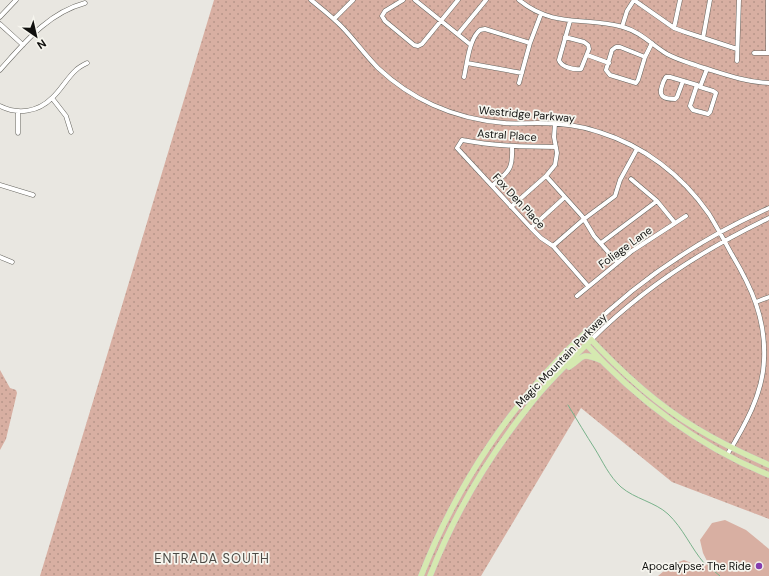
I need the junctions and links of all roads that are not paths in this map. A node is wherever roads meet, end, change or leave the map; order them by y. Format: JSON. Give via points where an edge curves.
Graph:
{"nodes":[{"id":1,"x":16,"y":0,"type":"edge"},
{"id":2,"x":311,"y":0,"type":"edge"},
{"id":3,"x":353,"y":0,"type":"edge"},
{"id":4,"x":403,"y":0,"type":"edge"},
{"id":5,"x":415,"y":0,"type":"edge"},
{"id":6,"x":458,"y":0,"type":"edge"},
{"id":7,"x":486,"y":0,"type":"edge"},
{"id":8,"x":519,"y":0,"type":"edge"},
{"id":9,"x":634,"y":0,"type":"edge"},
{"id":10,"x":680,"y":0,"type":"edge"},
{"id":11,"x":710,"y":0,"type":"edge"},
{"id":12,"x":739,"y":0,"type":"edge"},
{"id":13,"x":768,"y":0,"type":"edge"},
{"id":14,"x":85,"y":3,"type":"dead end"},
{"id":15,"x":541,"y":14,"type":"junction"},
{"id":16,"x":0,"y":17,"type":"edge"},
{"id":17,"x":334,"y":19,"type":"junction"},
{"id":18,"x":441,"y":21,"type":"junction"},
{"id":19,"x":570,"y":21,"type":"junction"},
{"id":20,"x":0,"y":24,"type":"edge"},
{"id":21,"x":622,"y":27,"type":"junction"},
{"id":22,"x":674,"y":28,"type":"junction"},
{"id":23,"x":458,"y":34,"type":"junction"},
{"id":24,"x":565,"y":37,"type":"junction"},
{"id":25,"x":703,"y":38,"type":"junction"},
{"id":26,"x":530,"y":43,"type":"junction"},
{"id":27,"x":652,"y":43,"type":"junction"},
{"id":28,"x":23,"y":45,"type":"junction"},
{"id":29,"x":471,"y":45,"type":"junction"},
{"id":30,"x":737,"y":49,"type":"junction"},
{"id":31,"x":754,"y":53,"type":"dead end"},
{"id":32,"x":768,"y":53,"type":"edge"},
{"id":33,"x":587,"y":55,"type":"junction"},
{"id":34,"x":645,"y":57,"type":"junction"},
{"id":35,"x":737,"y":61,"type":"dead end"},
{"id":36,"x":609,"y":62,"type":"junction"},
{"id":37,"x":86,"y":63,"type":"dead end"},
{"id":38,"x":467,"y":63,"type":"junction"},
{"id":39,"x":707,"y":69,"type":"junction"},
{"id":40,"x":0,"y":70,"type":"edge"},
{"id":41,"x":522,"y":73,"type":"junction"},
{"id":42,"x":464,"y":77,"type":"dead end"},
{"id":43,"x":683,"y":81,"type":"junction"},
{"id":44,"x":519,"y":83,"type":"dead end"},
{"id":45,"x":769,"y":83,"type":"edge"},
{"id":46,"x":698,"y":86,"type":"junction"},
{"id":47,"x":52,"y":98,"type":"junction"},
{"id":48,"x":0,"y":106,"type":"edge"},
{"id":49,"x":18,"y":112,"type":"junction"},
{"id":50,"x":555,"y":124,"type":"junction"},
{"id":51,"x":71,"y":132,"type":"dead end"},
{"id":52,"x":18,"y":133,"type":"dead end"},
{"id":53,"x":460,"y":144,"type":"joint"},
{"id":54,"x":512,"y":147,"type":"junction"},
{"id":55,"x":556,"y":147,"type":"junction"},
{"id":56,"x":638,"y":149,"type":"junction"},
{"id":57,"x":546,"y":176,"type":"junction"},
{"id":58,"x":631,"y":179,"type":"dead end"},
{"id":59,"x":0,"y":185,"type":"edge"},
{"id":60,"x":492,"y":186,"type":"junction"},
{"id":61,"x":33,"y":195,"type":"dead end"},
{"id":62,"x":565,"y":197,"type":"junction"},
{"id":63,"x":657,"y":201,"type":"junction"},
{"id":64,"x":511,"y":207,"type":"junction"},
{"id":65,"x":769,"y":208,"type":"edge"},
{"id":66,"x":686,"y":216,"type":"dead end"},
{"id":67,"x":769,"y":218,"type":"edge"},
{"id":68,"x":584,"y":219,"type":"junction"},
{"id":69,"x":675,"y":223,"type":"junction"},
{"id":70,"x":530,"y":228,"type":"junction"},
{"id":71,"x":720,"y":233,"type":"junction"},
{"id":72,"x":725,"y":240,"type":"junction"},
{"id":73,"x":601,"y":244,"type":"junction"},
{"id":74,"x":553,"y":246,"type":"junction"},
{"id":75,"x":0,"y":257,"type":"edge"},
{"id":76,"x":12,"y":262,"type":"dead end"},
{"id":77,"x":617,"y":262,"type":"junction"},
{"id":78,"x":588,"y":286,"type":"junction"},
{"id":79,"x":577,"y":296,"type":"dead end"},
{"id":80,"x":769,"y":298,"type":"edge"},
{"id":81,"x":756,"y":302,"type":"junction"},
{"id":82,"x":585,"y":333,"type":"junction"},
{"id":83,"x":580,"y":338,"type":"junction"},
{"id":84,"x":589,"y":342,"type":"junction"},
{"id":85,"x":600,"y":360,"type":"junction"},
{"id":86,"x":767,"y":361,"type":"edge"},
{"id":87,"x":561,"y":371,"type":"junction"},
{"id":88,"x":732,"y":447,"type":"junction"},
{"id":89,"x":727,"y":456,"type":"junction"},
{"id":90,"x":769,"y":466,"type":"edge"},
{"id":91,"x":769,"y":475,"type":"edge"},
{"id":92,"x":421,"y":576,"type":"edge"},
{"id":93,"x":430,"y":576,"type":"edge"}],
"edges":[{"from":1,"to":16,"type":"street"},
{"from":2,"to":17,"type":"street","name":"Westridge Parkway"},
{"from":3,"to":17,"type":"street"},
{"from":4,"to":18,"type":"street","via":[[385,11],[382,16],[414,45],[422,44]]},
{"from":5,"to":18,"type":"street"},
{"from":6,"to":18,"type":"street"},
{"from":7,"to":23,"type":"street"},
{"from":8,"to":15,"type":"street"},
{"from":9,"to":21,"type":"street"},
{"from":9,"to":22,"type":"street"},
{"from":10,"to":22,"type":"street"},
{"from":11,"to":25,"type":"street"},
{"from":12,"to":30,"type":"street"},
{"from":13,"to":32,"type":"street"},
{"from":14,"to":28,"type":"street","via":[[46,21]]},
{"from":15,"to":19,"type":"street"},
{"from":15,"to":26,"type":"street"},
{"from":17,"to":50,"type":"street","name":"Westridge Parkway","via":[[379,69],[403,88],[433,105],[488,121]]},
{"from":18,"to":23,"type":"street"},
{"from":19,"to":21,"type":"street"},
{"from":19,"to":24,"type":"street"},
{"from":20,"to":28,"type":"street"},
{"from":21,"to":27,"type":"street","via":[[638,33]]},
{"from":22,"to":25,"type":"street"},
{"from":23,"to":29,"type":"street"},
{"from":24,"to":33,"type":"street","via":[[586,43],[589,47]]},
{"from":24,"to":33,"type":"street","via":[[559,60],[561,65],[579,70]]},
{"from":25,"to":30,"type":"street"},
{"from":26,"to":29,"type":"street","via":[[480,30]]},
{"from":26,"to":41,"type":"street"},
{"from":27,"to":34,"type":"street"},
{"from":27,"to":39,"type":"street","via":[[673,57]]},
{"from":28,"to":40,"type":"street"},
{"from":29,"to":38,"type":"street"},
{"from":30,"to":35,"type":"street"},
{"from":31,"to":32,"type":"street"},
{"from":33,"to":36,"type":"street"},
{"from":34,"to":36,"type":"street","via":[[618,47],[612,50]]},
{"from":34,"to":36,"type":"street","via":[[636,83],[608,74],[606,70]]},
{"from":37,"to":47,"type":"street","via":[[76,70]]},
{"from":38,"to":41,"type":"street"},
{"from":38,"to":42,"type":"street"},
{"from":39,"to":45,"type":"street","via":[[747,81]]},
{"from":39,"to":46,"type":"street"},
{"from":41,"to":44,"type":"street"},
{"from":43,"to":43,"type":"street","via":[[666,77],[661,94],[675,99]]},
{"from":43,"to":46,"type":"street"},
{"from":46,"to":46,"type":"street","via":[[691,108],[708,114],[716,93]]},
{"from":47,"to":49,"type":"street","via":[[34,110]]},
{"from":47,"to":51,"type":"street","via":[[66,116]]},
{"from":48,"to":49,"type":"street"},
{"from":49,"to":52,"type":"street"},
{"from":50,"to":55,"type":"street"},
{"from":50,"to":56,"type":"street","name":"Westridge Parkway","via":[[597,131]]},
{"from":53,"to":54,"type":"street","name":"Astral Place","via":[[462,140]]},
{"from":53,"to":60,"type":"street","name":"Fox Den Place","via":[[457,148]]},
{"from":54,"to":55,"type":"street","name":"Astral Place"},
{"from":54,"to":60,"type":"street","via":[[512,165]]},
{"from":55,"to":57,"type":"street","via":[[555,165]]},
{"from":56,"to":68,"type":"street","via":[[620,180],[615,196]]},
{"from":56,"to":71,"type":"street","name":"Westridge Parkway","via":[[662,164],[686,186],[700,201]]},
{"from":57,"to":62,"type":"street"},
{"from":57,"to":64,"type":"street"},
{"from":58,"to":63,"type":"street"},
{"from":59,"to":61,"type":"street"},
{"from":60,"to":64,"type":"street","name":"Fox Den Place"},
{"from":62,"to":68,"type":"street"},
{"from":62,"to":70,"type":"street"},
{"from":63,"to":69,"type":"street"},
{"from":63,"to":73,"type":"street"},
{"from":64,"to":70,"type":"street","name":"Fox Den Place"},
{"from":65,"to":71,"type":"street","name":"Magic Mountain Parkway"},
{"from":66,"to":69,"type":"street","name":"Foliage Lane"},
{"from":67,"to":72,"type":"street","name":"Magic Mountain Parkway"},
{"from":68,"to":73,"type":"street"},
{"from":68,"to":74,"type":"street"},
{"from":69,"to":77,"type":"street","name":"Foliage Lane"},
{"from":70,"to":74,"type":"street","name":"Fox Den Place"},
{"from":71,"to":72,"type":"street","name":"Westridge Parkway"},
{"from":71,"to":82,"type":"street","name":"Magic Mountain Parkway","via":[[681,256],[648,280]]},
{"from":72,"to":81,"type":"street","name":"Westridge Parkway"},
{"from":72,"to":84,"type":"street","name":"Magic Mountain Parkway","via":[[666,278],[624,310]]},
{"from":73,"to":77,"type":"street"},
{"from":74,"to":78,"type":"street","name":"Fox Den Place"},
{"from":75,"to":76,"type":"street"},
{"from":77,"to":78,"type":"street","name":"Foliage Lane"},
{"from":78,"to":79,"type":"street","name":"Foliage Lane"},
{"from":80,"to":81,"type":"street"},
{"from":81,"to":86,"type":"street","name":"Westridge Parkway"},
{"from":82,"to":83,"type":"main road","name":"Magic Mountain Parkway"},
{"from":82,"to":84,"type":"main road"},
{"from":83,"to":84,"type":"main road"},
{"from":83,"to":92,"type":"main road","name":"Magic Mountain Parkway","via":[[532,389],[483,456],[449,513]]},
{"from":84,"to":85,"type":"main road"},
{"from":84,"to":87,"type":"main road","name":"Magic Mountain Parkway"},
{"from":84,"to":88,"type":"main road","via":[[655,400],[695,428]]},
{"from":85,"to":87,"type":"main road","via":[[584,356]]},
{"from":85,"to":89,"type":"main road","via":[[672,422]]},
{"from":86,"to":88,"type":"street","name":"Westridge Parkway","via":[[756,399]]},
{"from":87,"to":93,"type":"main road","name":"Magic Mountain Parkway","via":[[529,406],[480,476],[450,531]]},
{"from":88,"to":89,"type":"street","name":"Westridge Parkway"},
{"from":88,"to":90,"type":"main road"},
{"from":89,"to":91,"type":"main road"}]}
